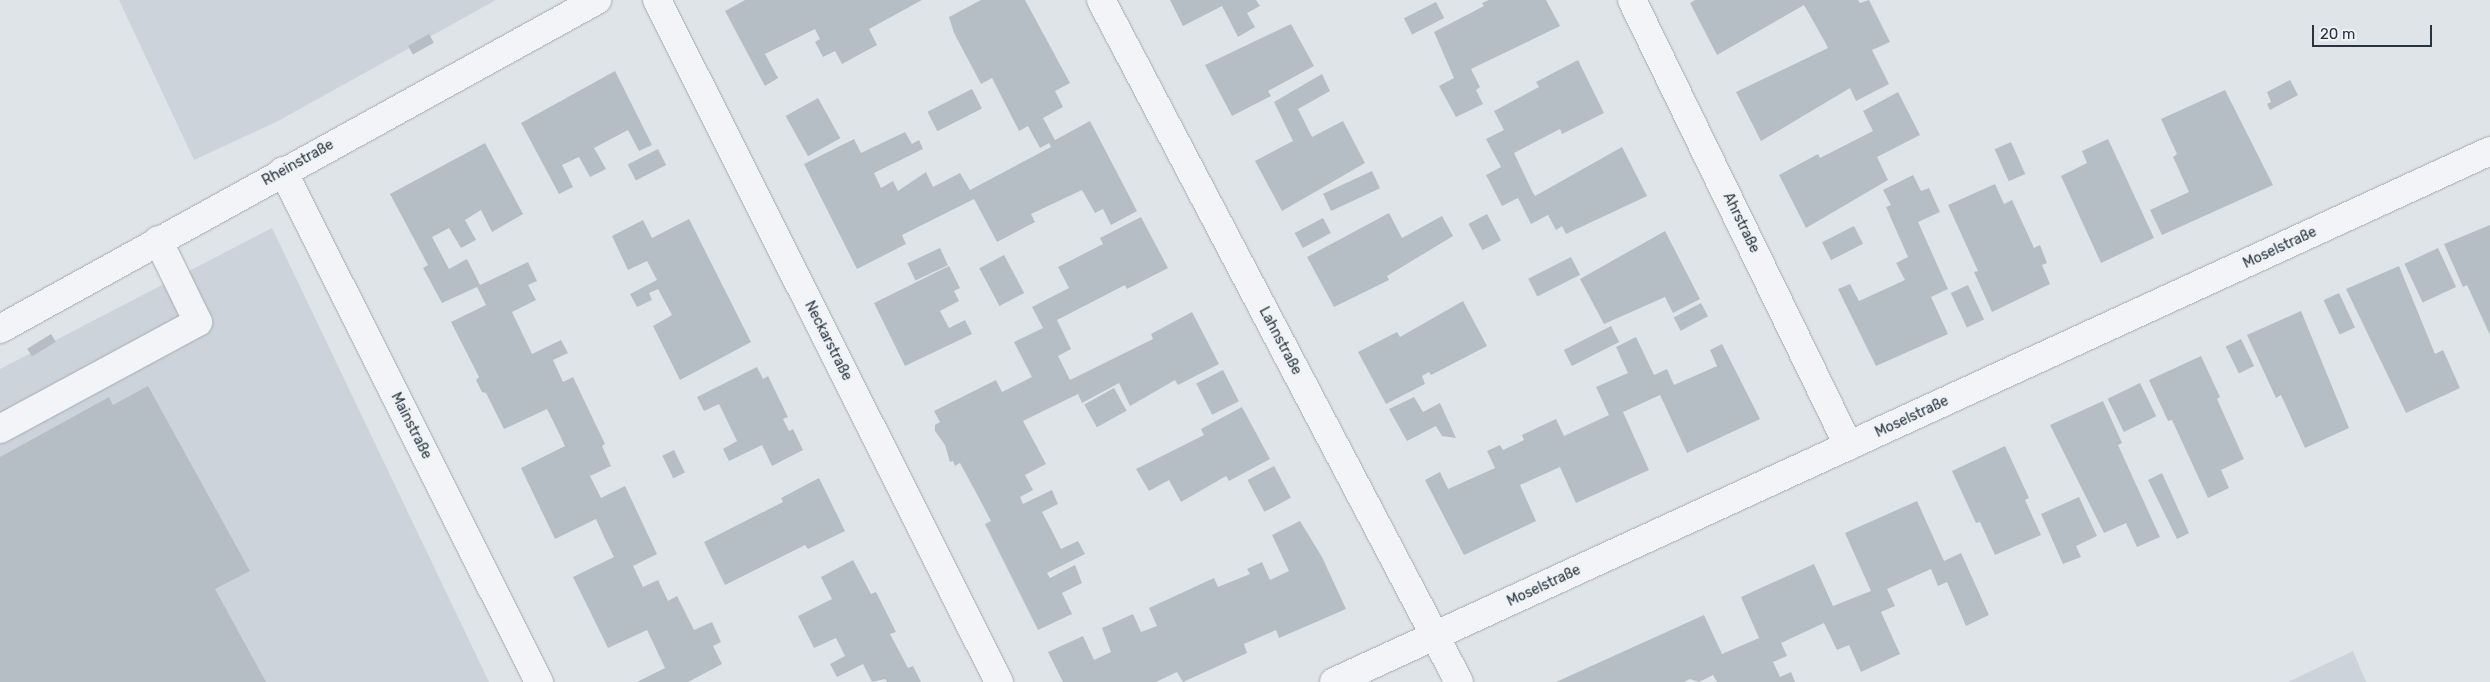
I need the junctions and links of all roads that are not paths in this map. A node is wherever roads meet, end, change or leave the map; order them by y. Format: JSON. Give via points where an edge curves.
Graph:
{"nodes":[{"id":1,"x":598,"y":0,"type":"edge"},
{"id":2,"x":657,"y":0,"type":"edge"},
{"id":3,"x":1101,"y":0,"type":"edge"},
{"id":4,"x":1632,"y":0,"type":"edge"},
{"id":5,"x":2490,"y":151,"type":"edge"},
{"id":6,"x":283,"y":171,"type":"junction"},
{"id":7,"x":158,"y":240,"type":"junction"},
{"id":8,"x":0,"y":329,"type":"edge"},
{"id":9,"x":0,"y":429,"type":"edge"},
{"id":10,"x":1849,"y":446,"type":"junction"},
{"id":11,"x":1435,"y":636,"type":"junction"},
{"id":12,"x":539,"y":682,"type":"edge"},
{"id":13,"x":999,"y":682,"type":"edge"},
{"id":14,"x":1334,"y":682,"type":"edge"},
{"id":15,"x":1459,"y":682,"type":"edge"}],
"edges":[{"from":1,"to":6,"type":"street","name":"Rheinstraße"},
{"from":2,"to":13,"type":"street","name":"Neckarstraße"},
{"from":3,"to":11,"type":"street","name":"Lahnstraße"},
{"from":4,"to":10,"type":"street","name":"Ahrstraße"},
{"from":5,"to":10,"type":"street","name":"Moselstraße"},
{"from":6,"to":7,"type":"street","name":"Rheinstraße"},
{"from":6,"to":12,"type":"street","name":"Mainstraße"},
{"from":7,"to":8,"type":"street","name":"Rheinstraße"},
{"from":7,"to":9,"type":"street","via":[[198,322]]},
{"from":10,"to":11,"type":"street","name":"Moselstraße"},
{"from":11,"to":14,"type":"street","name":"Moselstraße"},
{"from":11,"to":15,"type":"street","name":"Lahnstraße"}]}
